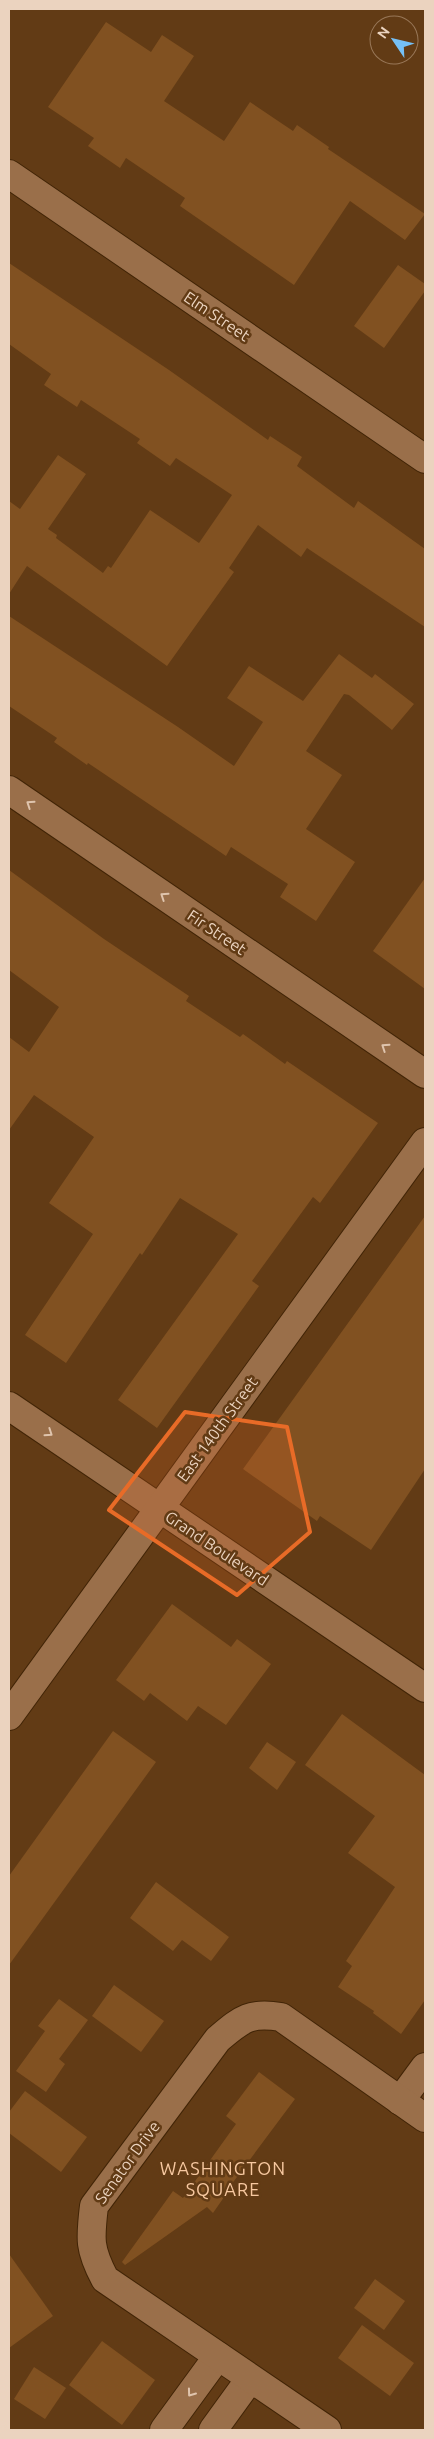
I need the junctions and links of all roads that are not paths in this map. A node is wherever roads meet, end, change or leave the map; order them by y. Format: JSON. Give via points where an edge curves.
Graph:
{"nodes":[{"id":1,"x":9,"y":174,"type":"edge"},
{"id":2,"x":425,"y":459,"type":"edge"},
{"id":3,"x":9,"y":790,"type":"edge"},
{"id":4,"x":425,"y":1074,"type":"edge"},
{"id":5,"x":425,"y":1142,"type":"edge"},
{"id":6,"x":9,"y":1406,"type":"edge"},
{"id":7,"x":159,"y":1509,"type":"junction"},
{"id":8,"x":425,"y":1688,"type":"edge"},
{"id":9,"x":9,"y":1716,"type":"edge"},
{"id":10,"x":425,"y":2067,"type":"edge"},
{"id":11,"x":400,"y":2101,"type":"junction"},
{"id":12,"x":425,"y":2118,"type":"edge"},
{"id":13,"x":218,"y":2356,"type":"junction"},
{"id":14,"x":250,"y":2378,"type":"junction"},
{"id":15,"x":164,"y":2430,"type":"edge"},
{"id":16,"x":213,"y":2430,"type":"edge"},
{"id":17,"x":327,"y":2430,"type":"edge"}],
"edges":[{"from":1,"to":2,"type":"street","name":"Elm Street"},
{"from":4,"to":3,"type":"street","name":"Fir Street","one_way":true},
{"from":5,"to":7,"type":"street","name":"East 140th Street"},
{"from":6,"to":7,"type":"street","name":"Grand Boulevard","one_way":true},
{"from":7,"to":8,"type":"street","name":"Grand Boulevard"},
{"from":7,"to":9,"type":"street","name":"East 140th Street"},
{"from":10,"to":11,"type":"street"},
{"from":11,"to":12,"type":"street","name":"Senator Drive"},
{"from":11,"to":13,"type":"street","name":"Senator Drive","via":[[281,2017],[258,2014],[236,2024],[218,2038],[94,2206],[90,2238],[97,2264],[106,2279]]},
{"from":13,"to":14,"type":"street","name":"Senator Drive"},
{"from":13,"to":15,"type":"street","one_way":true},
{"from":14,"to":16,"type":"street"},
{"from":14,"to":17,"type":"street","name":"Senator Drive"}]}
